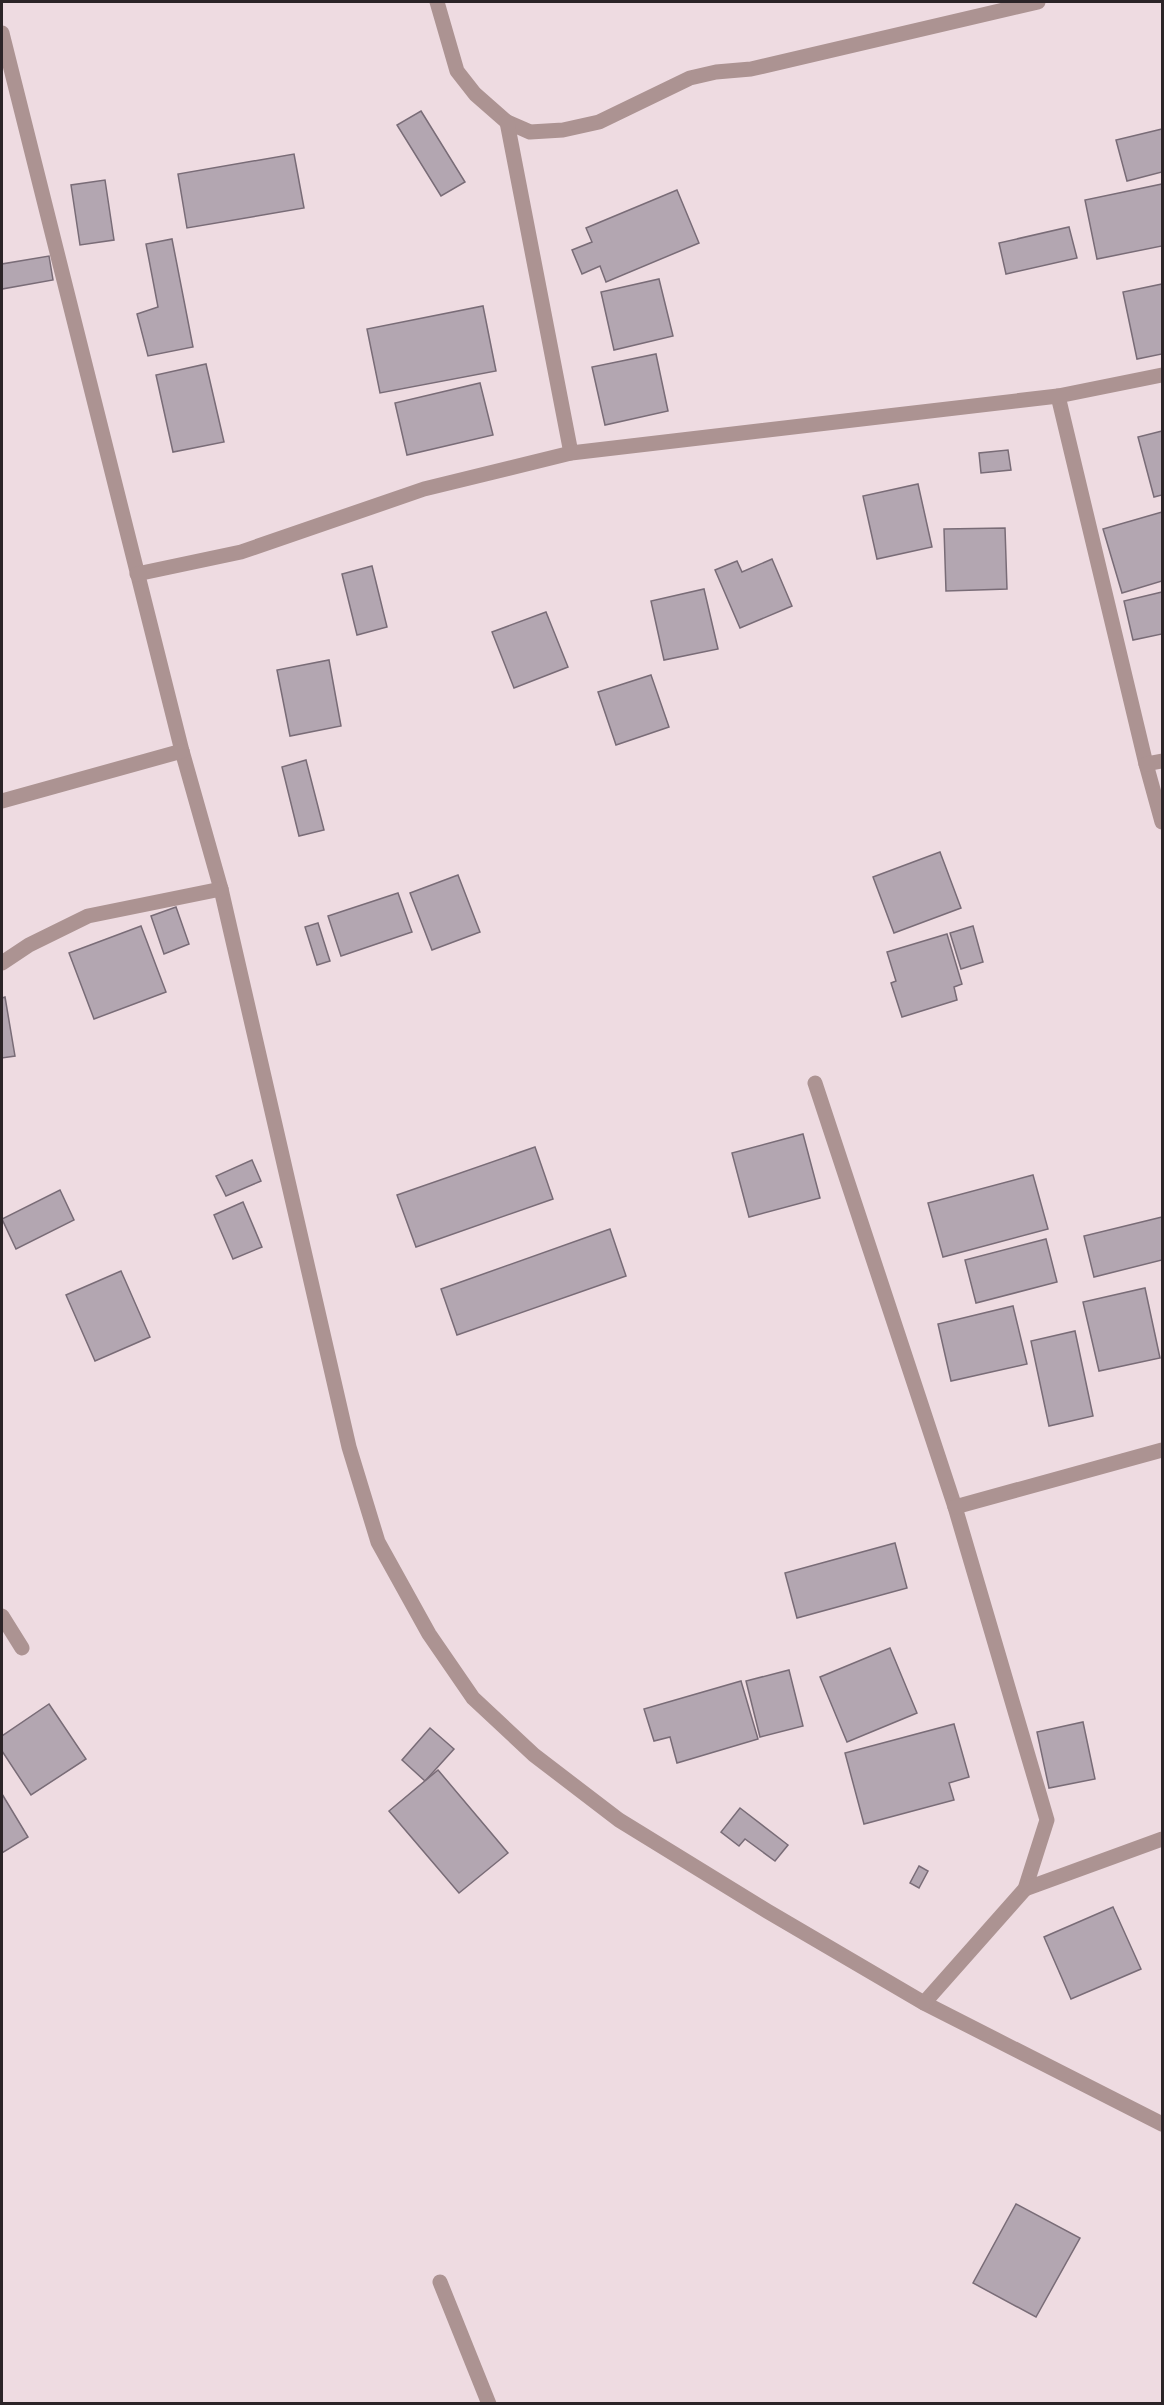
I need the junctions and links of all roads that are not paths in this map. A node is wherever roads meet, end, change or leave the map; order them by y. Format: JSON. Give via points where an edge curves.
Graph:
{"nodes":[{"id":1,"x":437,"y":2,"type":"edge"},
{"id":2,"x":1038,"y":2,"type":"edge"},
{"id":3,"x":2,"y":33,"type":"edge"},
{"id":4,"x":507,"y":122,"type":"junction"},
{"id":5,"x":1162,"y":375,"type":"edge"},
{"id":6,"x":1058,"y":396,"type":"junction"},
{"id":7,"x":570,"y":453,"type":"junction"},
{"id":8,"x":137,"y":574,"type":"junction"},
{"id":9,"x":182,"y":751,"type":"junction"},
{"id":10,"x":1162,"y":761,"type":"edge"},
{"id":11,"x":1146,"y":764,"type":"junction"},
{"id":12,"x":2,"y":801,"type":"edge"},
{"id":13,"x":1162,"y":822,"type":"edge"},
{"id":14,"x":221,"y":889,"type":"junction"},
{"id":15,"x":2,"y":963,"type":"edge"},
{"id":16,"x":815,"y":1083,"type":"dead end"},
{"id":17,"x":1162,"y":1450,"type":"edge"},
{"id":18,"x":955,"y":1507,"type":"junction"},
{"id":19,"x":2,"y":1616,"type":"edge"},
{"id":20,"x":22,"y":1648,"type":"dead end"},
{"id":21,"x":1162,"y":1839,"type":"edge"},
{"id":22,"x":1025,"y":1888,"type":"junction"},
{"id":23,"x":924,"y":2003,"type":"junction"},
{"id":24,"x":1162,"y":2124,"type":"edge"},
{"id":25,"x":440,"y":2282,"type":"dead end"},
{"id":26,"x":489,"y":2403,"type":"edge"}],
"edges":[{"from":1,"to":4,"type":"street","via":[[457,71],[475,94]]},
{"from":2,"to":4,"type":"street","via":[[751,69],[690,78],[599,122],[530,132]]},
{"from":3,"to":8,"type":"street"},
{"from":4,"to":7,"type":"street"},
{"from":5,"to":6,"type":"street"},
{"from":6,"to":7,"type":"street"},
{"from":6,"to":11,"type":"street"},
{"from":7,"to":8,"type":"street","via":[[424,489],[242,552]]},
{"from":8,"to":9,"type":"street"},
{"from":9,"to":12,"type":"street"},
{"from":9,"to":14,"type":"street"},
{"from":10,"to":11,"type":"street"},
{"from":11,"to":13,"type":"street"},
{"from":14,"to":15,"type":"street","via":[[88,916]]},
{"from":14,"to":23,"type":"street","via":[[349,1447],[378,1542],[429,1634],[473,1698],[534,1755],[619,1820]]},
{"from":16,"to":18,"type":"street"},
{"from":17,"to":18,"type":"street"},
{"from":18,"to":22,"type":"street","via":[[1047,1820]]},
{"from":19,"to":20,"type":"street"},
{"from":21,"to":22,"type":"street"},
{"from":22,"to":23,"type":"street"},
{"from":23,"to":24,"type":"street"},
{"from":25,"to":26,"type":"street"}]}
